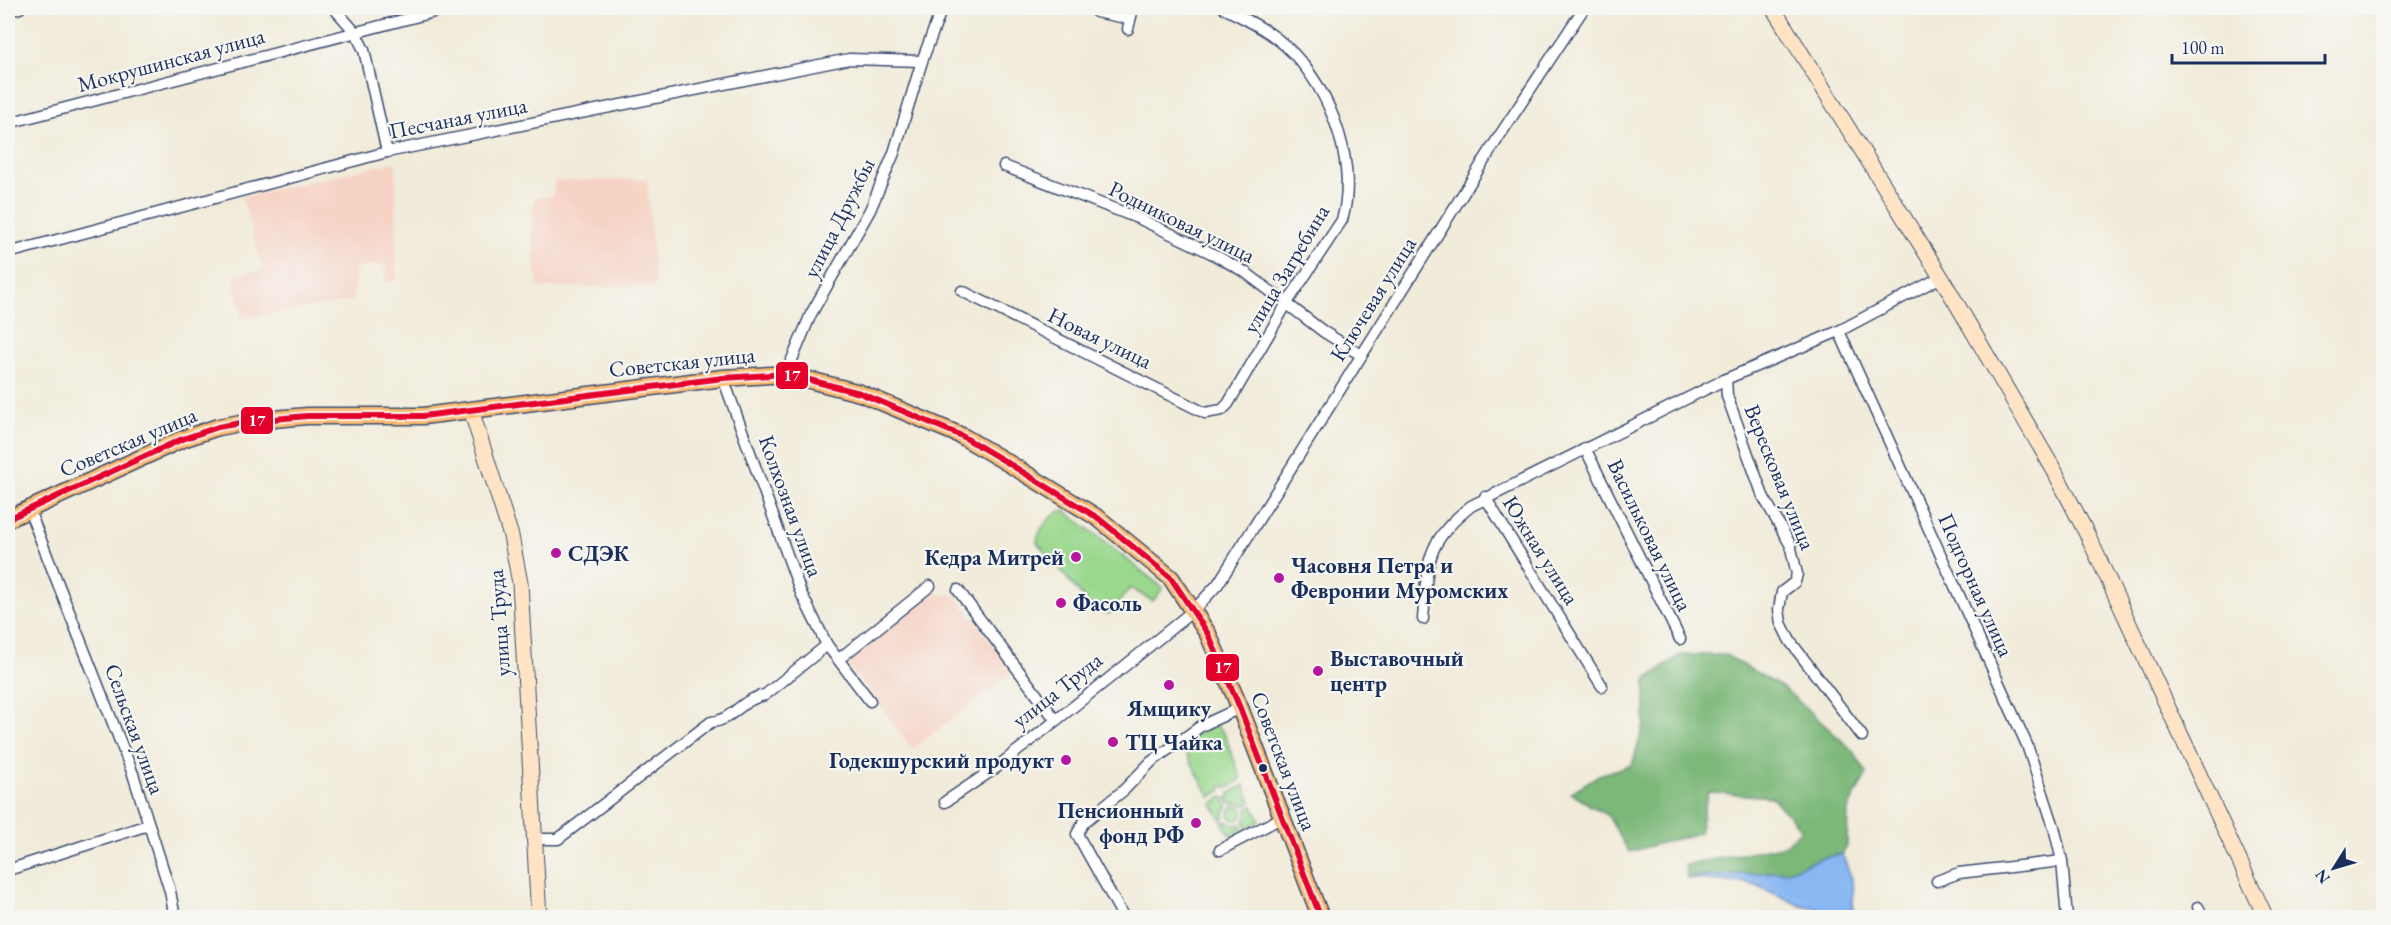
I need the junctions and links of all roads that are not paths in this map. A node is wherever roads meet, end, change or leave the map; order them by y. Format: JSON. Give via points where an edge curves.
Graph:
{"nodes":[{"id":1,"x":20,"y":8,"type":"edge"},
{"id":2,"x":334,"y":8,"type":"edge"},
{"id":3,"x":448,"y":8,"type":"edge"},
{"id":4,"x":942,"y":8,"type":"edge"},
{"id":5,"x":1133,"y":8,"type":"edge"},
{"id":6,"x":1224,"y":8,"type":"edge"},
{"id":7,"x":1584,"y":8,"type":"edge"},
{"id":8,"x":1773,"y":8,"type":"edge"},
{"id":9,"x":8,"y":11,"type":"edge"},
{"id":10,"x":1096,"y":12,"type":"dead end"},
{"id":11,"x":355,"y":32,"type":"junction"},
{"id":12,"x":922,"y":61,"type":"junction"},
{"id":13,"x":8,"y":123,"type":"edge"},
{"id":14,"x":387,"y":152,"type":"junction"},
{"id":15,"x":1004,"y":166,"type":"dead end"},
{"id":16,"x":8,"y":252,"type":"edge"},
{"id":17,"x":1941,"y":277,"type":"junction"},
{"id":18,"x":962,"y":291,"type":"dead end"},
{"id":19,"x":1287,"y":303,"type":"junction"},
{"id":20,"x":1839,"y":331,"type":"junction"},
{"id":21,"x":1361,"y":355,"type":"junction"},
{"id":22,"x":786,"y":374,"type":"junction"},
{"id":23,"x":723,"y":378,"type":"junction"},
{"id":24,"x":1726,"y":379,"type":"junction"},
{"id":25,"x":471,"y":410,"type":"junction"},
{"id":26,"x":1222,"y":410,"type":"joint"},
{"id":27,"x":1585,"y":448,"type":"junction"},
{"id":28,"x":1485,"y":497,"type":"junction"},
{"id":29,"x":29,"y":510,"type":"junction"},
{"id":30,"x":8,"y":519,"type":"edge"},
{"id":31,"x":930,"y":586,"type":"dead end"},
{"id":32,"x":958,"y":590,"type":"dead end"},
{"id":33,"x":1194,"y":610,"type":"junction"},
{"id":34,"x":1423,"y":620,"type":"dead end"},
{"id":35,"x":1680,"y":639,"type":"dead end"},
{"id":36,"x":827,"y":645,"type":"junction"},
{"id":37,"x":839,"y":659,"type":"junction"},
{"id":38,"x":1602,"y":686,"type":"dead end"},
{"id":39,"x":870,"y":701,"type":"dead end"},
{"id":40,"x":1240,"y":708,"type":"junction"},
{"id":41,"x":1055,"y":720,"type":"junction"},
{"id":42,"x":1862,"y":736,"type":"dead end"},
{"id":43,"x":945,"y":802,"type":"dead end"},
{"id":44,"x":1281,"y":818,"type":"junction"},
{"id":45,"x":148,"y":825,"type":"junction"},
{"id":46,"x":534,"y":839,"type":"junction"},
{"id":47,"x":1220,"y":850,"type":"dead end"},
{"id":48,"x":2062,"y":861,"type":"junction"},
{"id":49,"x":8,"y":870,"type":"edge"},
{"id":50,"x":1937,"y":880,"type":"dead end"},
{"id":51,"x":2198,"y":907,"type":"dead end"},
{"id":52,"x":175,"y":918,"type":"edge"},
{"id":53,"x":539,"y":918,"type":"edge"},
{"id":54,"x":1124,"y":918,"type":"edge"},
{"id":55,"x":1321,"y":918,"type":"edge"},
{"id":56,"x":2067,"y":918,"type":"edge"},
{"id":57,"x":2204,"y":918,"type":"edge"},
{"id":58,"x":2266,"y":918,"type":"edge"}],
"edges":[{"from":1,"to":9,"type":"street"},
{"from":2,"to":11,"type":"street"},
{"from":3,"to":11,"type":"street","name":"Мокрушинская улица"},
{"from":4,"to":12,"type":"street","name":"улица Дружбы"},
{"from":5,"to":10,"type":"street","via":[[1129,24]]},
{"from":6,"to":19,"type":"street","name":"улица Загребина","via":[[1275,37],[1304,65],[1328,104],[1343,154],[1347,204],[1342,220]]},
{"from":7,"to":21,"type":"street","name":"Ключевая улица"},
{"from":8,"to":17,"type":"street"},
{"from":11,"to":13,"type":"street","name":"Мокрушинская улица"},
{"from":11,"to":14,"type":"street","via":[[364,50]]},
{"from":12,"to":14,"type":"street","name":"Песчаная улица","via":[[849,59]]},
{"from":12,"to":22,"type":"street","name":"улица Дружбы","via":[[894,153],[870,210],[811,314]]},
{"from":14,"to":16,"type":"street","name":"Песчаная улица"},
{"from":15,"to":19,"type":"street","name":"Родниковая улица","via":[[1140,219],[1200,248],[1245,272]]},
{"from":17,"to":20,"type":"street"},
{"from":17,"to":58,"type":"street","via":[[2054,470],[2088,536]]},
{"from":18,"to":26,"type":"street","name":"Новая улица","via":[[1205,413]]},
{"from":19,"to":21,"type":"street","name":"Родниковая улица"},
{"from":19,"to":26,"type":"street","name":"улица Загребина"},
{"from":20,"to":24,"type":"street"},
{"from":20,"to":48,"type":"street","name":"Подгорная улица","via":[[2026,745],[2046,796]]},
{"from":21,"to":33,"type":"street","name":"Ключевая улица","via":[[1218,584]]},
{"from":22,"to":23,"type":"main road","name":"Советская улица"},
{"from":22,"to":33,"type":"main road","name":"Советская улица","via":[[860,393],[962,436],[1098,518],[1171,578]]},
{"from":23,"to":25,"type":"main road","name":"Советская улица"},
{"from":23,"to":36,"type":"street","name":"Колхозная улица","via":[[801,593]]},
{"from":24,"to":27,"type":"street"},
{"from":24,"to":42,"type":"street","name":"Вересковая улица","via":[[1727,396],[1763,496],[1790,544],[1797,574],[1795,582],[1782,592],[1781,623],[1790,641]]},
{"from":25,"to":29,"type":"main road","name":"Советская улица","via":[[423,416],[307,416],[218,428],[180,440]]},
{"from":25,"to":46,"type":"street","name":"улица Труда","via":[[519,572]]},
{"from":27,"to":28,"type":"street"},
{"from":27,"to":35,"type":"street","name":"Васильковая улица"},
{"from":28,"to":34,"type":"street","name":"Южная улица","via":[[1452,521],[1439,536],[1432,550]]},
{"from":28,"to":38,"type":"street","name":"Южная улица"},
{"from":29,"to":30,"type":"main road","name":"Советская улица"},
{"from":29,"to":45,"type":"street","name":"Сельская улица","via":[[133,774]]},
{"from":31,"to":37,"type":"street"},
{"from":32,"to":41,"type":"street"},
{"from":33,"to":40,"type":"main road","name":"Советская улица"},
{"from":33,"to":41,"type":"street","name":"улица Труда"},
{"from":36,"to":37,"type":"street","name":"Колхозная улица"},
{"from":36,"to":46,"type":"street","via":[[765,695],[752,697],[720,722],[711,722],[558,839]]},
{"from":37,"to":39,"type":"street","name":"Колхозная улица"},
{"from":40,"to":44,"type":"main road","name":"Советская улица"},
{"from":40,"to":54,"type":"street","via":[[1201,726],[1151,762],[1084,822],[1077,834]]},
{"from":41,"to":43,"type":"street","name":"улица Труда","via":[[997,767]]},
{"from":44,"to":47,"type":"street"},
{"from":44,"to":55,"type":"main road","name":"Советская улица"},
{"from":45,"to":49,"type":"street","name":"Сельская улица"},
{"from":45,"to":52,"type":"street"},
{"from":46,"to":53,"type":"street","name":"улица Труда"},
{"from":48,"to":50,"type":"street","via":[[1959,873]]},
{"from":48,"to":56,"type":"street","name":"Подгорная улица"},
{"from":51,"to":57,"type":"street"}]}
